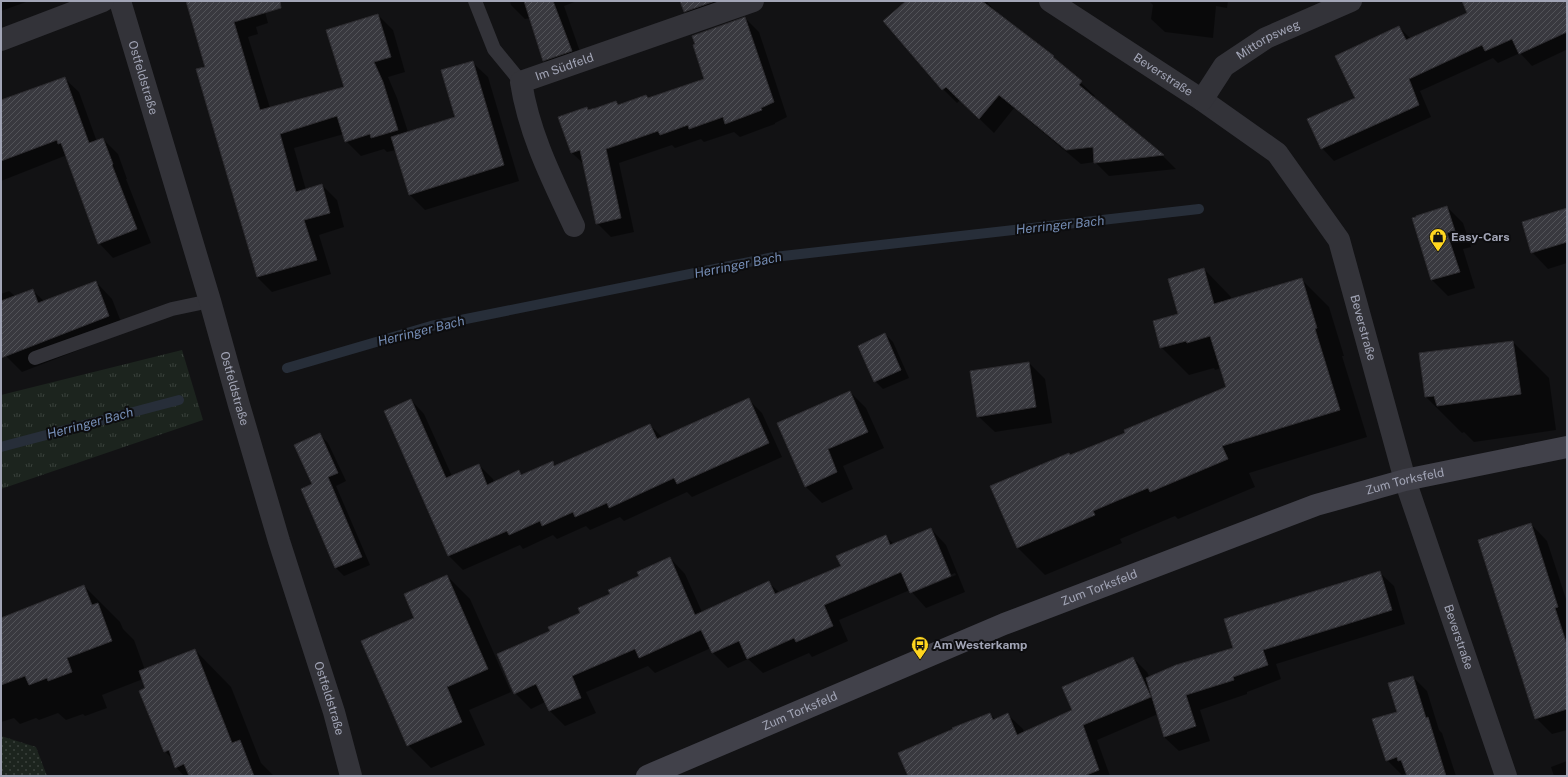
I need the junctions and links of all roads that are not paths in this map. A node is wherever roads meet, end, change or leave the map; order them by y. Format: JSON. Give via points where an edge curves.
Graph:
{"nodes":[{"id":1,"x":102,"y":1,"type":"edge"},
{"id":2,"x":120,"y":1,"type":"edge"},
{"id":3,"x":475,"y":1,"type":"edge"},
{"id":4,"x":753,"y":1,"type":"edge"},
{"id":5,"x":1050,"y":1,"type":"edge"},
{"id":6,"x":1351,"y":1,"type":"edge"},
{"id":7,"x":1,"y":40,"type":"edge"},
{"id":8,"x":521,"y":82,"type":"junction"},
{"id":9,"x":1202,"y":100,"type":"junction"},
{"id":10,"x":574,"y":226,"type":"dead end"},
{"id":11,"x":210,"y":301,"type":"junction"},
{"id":12,"x":35,"y":358,"type":"dead end"},
{"id":13,"x":1567,"y":447,"type":"edge"},
{"id":14,"x":1405,"y":480,"type":"junction"},
{"id":15,"x":350,"y":776,"type":"edge"},
{"id":16,"x":647,"y":776,"type":"edge"},
{"id":17,"x":1506,"y":776,"type":"edge"}],
"edges":[{"from":1,"to":7,"type":"street"},
{"from":2,"to":11,"type":"street","name":"Ostfeldstraße"},
{"from":3,"to":8,"type":"lane","via":[[494,49]]},
{"from":4,"to":8,"type":"street","name":"Im Südfeld"},
{"from":5,"to":9,"type":"street","name":"Beverstraße"},
{"from":6,"to":9,"type":"street","name":"Mittorpsweg","via":[[1266,38],[1224,66]]},
{"from":8,"to":10,"type":"street","name":"Im Südfeld","via":[[525,107],[542,156]]},
{"from":9,"to":14,"type":"street","name":"Beverstraße","via":[[1276,153],[1340,240]]},
{"from":11,"to":12,"type":"lane","via":[[172,309]]},
{"from":11,"to":15,"type":"street","name":"Ostfeldstraße","via":[[277,533],[334,712]]},
{"from":13,"to":14,"type":"main road","name":"Zum Torksfeld"},
{"from":14,"to":16,"type":"main road","name":"Zum Torksfeld","via":[[1316,505],[1004,624]]},
{"from":14,"to":17,"type":"street","name":"Beverstraße"}]}
